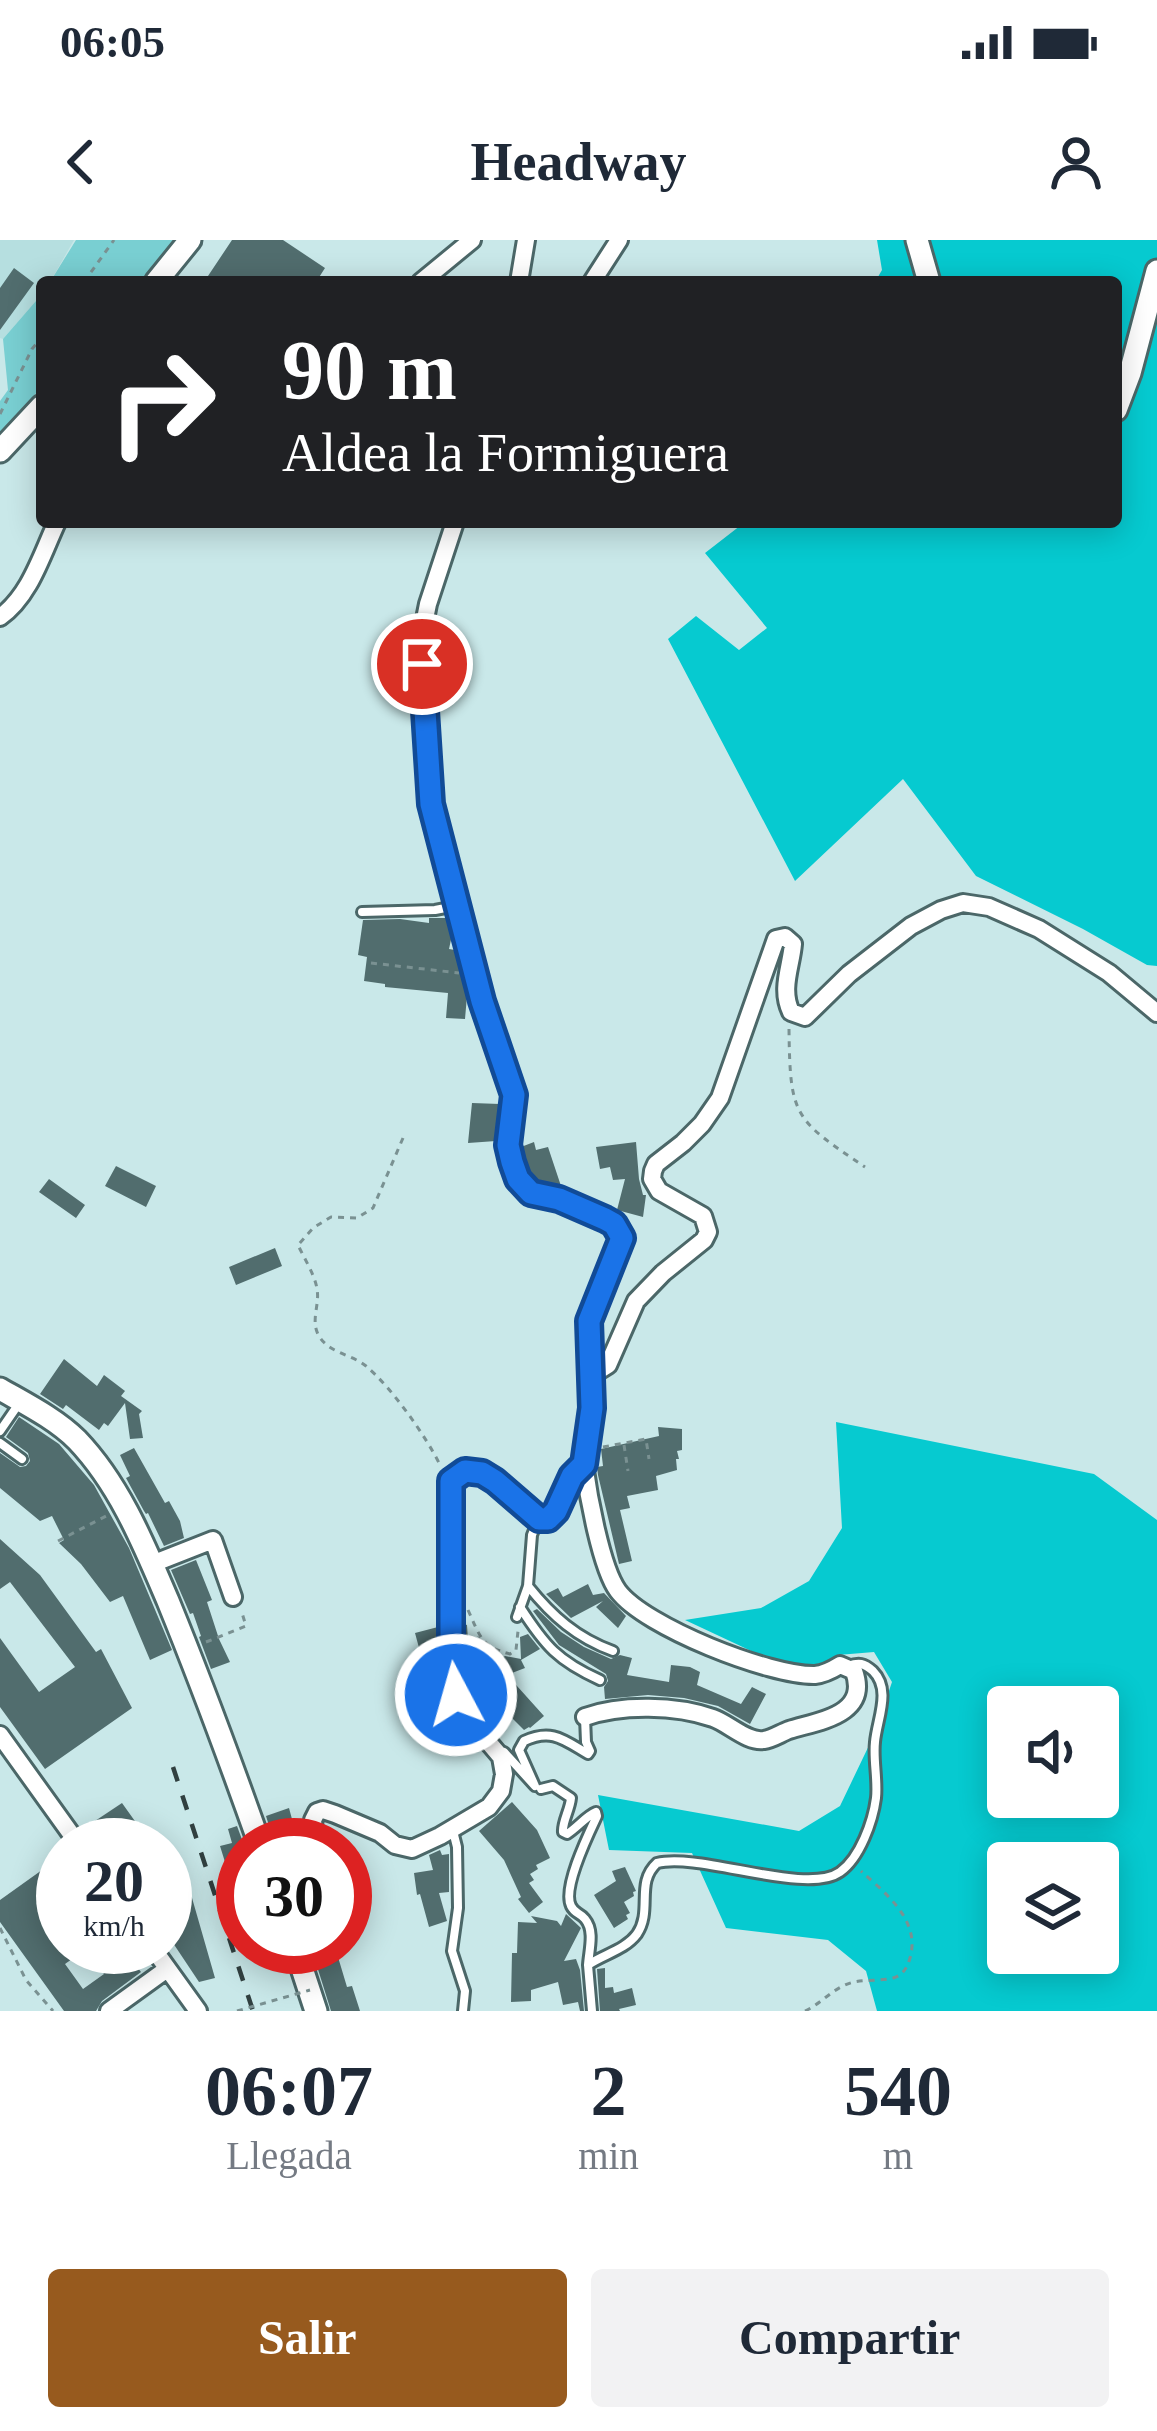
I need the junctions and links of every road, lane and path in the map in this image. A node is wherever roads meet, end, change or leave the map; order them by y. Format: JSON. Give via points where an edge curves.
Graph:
{"nodes":[{"id":1,"x":114,"y":240,"type":"edge"},
{"id":2,"x":190,"y":240,"type":"edge"},
{"id":3,"x":472,"y":240,"type":"edge"},
{"id":4,"x":526,"y":240,"type":"edge"},
{"id":5,"x":619,"y":240,"type":"edge"},
{"id":6,"x":916,"y":240,"type":"edge"},
{"id":7,"x":1157,"y":272,"type":"edge"},
{"id":8,"x":88,"y":276,"type":"edge"},
{"id":9,"x":165,"y":276,"type":"edge"},
{"id":10,"x":428,"y":276,"type":"edge"},
{"id":11,"x":520,"y":276,"type":"edge"},
{"id":12,"x":596,"y":276,"type":"edge"},
{"id":13,"x":927,"y":276,"type":"edge"},
{"id":14,"x":36,"y":344,"type":"edge"},
{"id":15,"x":1122,"y":394,"type":"edge"},
{"id":16,"x":36,"y":412,"type":"edge"},
{"id":17,"x":0,"y":414,"type":"edge"},
{"id":18,"x":0,"y":451,"type":"edge"},
{"id":19,"x":54,"y":528,"type":"edge"},
{"id":20,"x":453,"y":528,"type":"edge"},
{"id":21,"x":0,"y":617,"type":"edge"},
{"id":22,"x":456,"y":901,"type":"junction"},
{"id":23,"x":362,"y":912,"type":"dead end"},
{"id":24,"x":371,"y":963,"type":"dead end"},
{"id":25,"x":477,"y":974,"type":"junction"},
{"id":26,"x":791,"y":1012,"type":"junction"},
{"id":27,"x":1157,"y":1013,"type":"edge"},
{"id":28,"x":403,"y":1138,"type":"dead end"},
{"id":29,"x":865,"y":1167,"type":"dead end"},
{"id":30,"x":592,"y":1375,"type":"junction"},
{"id":31,"x":0,"y":1389,"type":"edge"},
{"id":32,"x":21,"y":1401,"type":"junction"},
{"id":33,"x":0,"y":1431,"type":"edge"},
{"id":34,"x":0,"y":1443,"type":"edge"},
{"id":35,"x":624,"y":1443,"type":"junction"},
{"id":36,"x":590,"y":1456,"type":"junction"},
{"id":37,"x":22,"y":1459,"type":"dead end"},
{"id":38,"x":649,"y":1459,"type":"dead end"},
{"id":39,"x":628,"y":1472,"type":"dead end"},
{"id":40,"x":451,"y":1481,"type":"junction"},
{"id":41,"x":124,"y":1508,"type":"junction"},
{"id":42,"x":539,"y":1519,"type":"junction"},
{"id":43,"x":58,"y":1540,"type":"dead end"},
{"id":44,"x":152,"y":1564,"type":"junction"},
{"id":45,"x":528,"y":1586,"type":"junction"},
{"id":46,"x":449,"y":1591,"type":"junction"},
{"id":47,"x":233,"y":1597,"type":"joint"},
{"id":48,"x":520,"y":1607,"type":"junction"},
{"id":49,"x":517,"y":1618,"type":"joint"},
{"id":50,"x":479,"y":1637,"type":"junction"},
{"id":51,"x":188,"y":1648,"type":"junction"},
{"id":52,"x":613,"y":1651,"type":"dead end"},
{"id":53,"x":847,"y":1666,"type":"junction"},
{"id":54,"x":601,"y":1680,"type":"dead end"},
{"id":55,"x":456,"y":1692,"type":"junction"},
{"id":56,"x":585,"y":1717,"type":"joint"},
{"id":57,"x":0,"y":1735,"type":"edge"},
{"id":58,"x":492,"y":1745,"type":"junction"},
{"id":59,"x":541,"y":1790,"type":"dead end"},
{"id":60,"x":60,"y":1818,"type":"edge"},
{"id":61,"x":251,"y":1818,"type":"edge"},
{"id":62,"x":314,"y":1818,"type":"edge"},
{"id":63,"x":343,"y":1818,"type":"edge"},
{"id":64,"x":452,"y":1829,"type":"junction"},
{"id":65,"x":372,"y":1830,"type":"edge"},
{"id":66,"x":852,"y":1862,"type":"junction"},
{"id":67,"x":0,"y":1928,"type":"edge"},
{"id":68,"x":588,"y":1965,"type":"junction"},
{"id":69,"x":160,"y":1974,"type":"edge"},
{"id":70,"x":171,"y":1974,"type":"edge"},
{"id":71,"x":313,"y":2000,"type":"edge"},
{"id":72,"x":53,"y":2011,"type":"edge"},
{"id":73,"x":110,"y":2011,"type":"edge"},
{"id":74,"x":198,"y":2011,"type":"edge"},
{"id":75,"x":237,"y":2011,"type":"edge"},
{"id":76,"x":464,"y":2011,"type":"edge"},
{"id":77,"x":592,"y":2011,"type":"edge"},
{"id":78,"x":805,"y":2011,"type":"edge"}],
"edges":[{"from":1,"to":8,"type":"path"},
{"from":2,"to":9,"type":"street"},
{"from":3,"to":10,"type":"street"},
{"from":4,"to":11,"type":"street"},
{"from":5,"to":12,"type":"street"},
{"from":6,"to":13,"type":"street"},
{"from":7,"to":15,"type":"street"},
{"from":14,"to":17,"type":"path"},
{"from":16,"to":18,"type":"street"},
{"from":19,"to":21,"type":"street","via":[[27,586]]},
{"from":20,"to":22,"type":"street","via":[[428,604],[422,664],[431,804]]},
{"from":22,"to":23,"type":"lane","via":[[435,910]]},
{"from":22,"to":25,"type":"street"},
{"from":24,"to":25,"type":"path"},
{"from":25,"to":30,"type":"street","via":[[514,1095],[508,1145],[518,1179],[531,1193],[605,1219],[621,1233],[589,1321]]},
{"from":26,"to":27,"type":"street","via":[[805,1018],[848,974],[928,916],[974,903],[1039,929]]},
{"from":26,"to":29,"type":"path","via":[[799,1114]]},
{"from":26,"to":30,"type":"street","via":[[793,944],[781,937],[720,1098],[653,1171],[659,1191],[703,1216],[704,1240],[636,1301],[608,1365]]},
{"from":28,"to":40,"type":"path","via":[[373,1208],[357,1218],[331,1217],[298,1245],[317,1289],[321,1340],[373,1372]]},
{"from":30,"to":36,"type":"street"},
{"from":31,"to":32,"type":"street"},
{"from":32,"to":33,"type":"lane"},
{"from":32,"to":41,"type":"street","via":[[77,1441]]},
{"from":34,"to":37,"type":"lane"},
{"from":35,"to":36,"type":"path"},
{"from":35,"to":38,"type":"path","via":[[646,1438]]},
{"from":35,"to":39,"type":"path"},
{"from":36,"to":42,"type":"street","via":[[556,1511]]},
{"from":36,"to":53,"type":"street","via":[[587,1487],[606,1565],[635,1605],[764,1667],[814,1675]]},
{"from":40,"to":42,"type":"street","via":[[465,1471],[482,1473]]},
{"from":40,"to":46,"type":"street"},
{"from":41,"to":43,"type":"path"},
{"from":41,"to":44,"type":"street"},
{"from":42,"to":45,"type":"lane"},
{"from":44,"to":47,"type":"street","via":[[213,1540]]},
{"from":44,"to":51,"type":"street"},
{"from":45,"to":48,"type":"lane"},
{"from":45,"to":52,"type":"lane","via":[[560,1621]]},
{"from":46,"to":50,"type":"path"},
{"from":46,"to":55,"type":"street"},
{"from":47,"to":51,"type":"path","via":[[246,1626]]},
{"from":48,"to":49,"type":"lane"},
{"from":48,"to":54,"type":"lane","via":[[565,1663]]},
{"from":49,"to":50,"type":"path","via":[[516,1651],[494,1650]]},
{"from":50,"to":55,"type":"path","via":[[470,1657],[483,1685]]},
{"from":51,"to":61,"type":"street"},
{"from":53,"to":56,"type":"street","via":[[857,1680],[845,1709],[765,1740],[681,1712],[605,1709]]},
{"from":53,"to":66,"type":"lane","via":[[868,1666],[882,1698],[876,1800]]},
{"from":55,"to":58,"type":"street"},
{"from":56,"to":58,"type":"lane","via":[[588,1754],[544,1733],[524,1741],[519,1750],[535,1786]]},
{"from":57,"to":60,"type":"street"},
{"from":58,"to":64,"type":"street","via":[[501,1757],[501,1791]]},
{"from":59,"to":68,"type":"lane","via":[[553,1786],[571,1798],[562,1832],[596,1812],[569,1895],[591,1931]]},
{"from":62,"to":63,"type":"street","via":[[323,1810]]},
{"from":64,"to":65,"type":"street","via":[[412,1849]]},
{"from":64,"to":76,"type":"lane","via":[[452,1951]]},
{"from":66,"to":68,"type":"lane","via":[[836,1876],[793,1879],[657,1863],[646,1878],[635,1936]]},
{"from":66,"to":78,"type":"path","via":[[908,1921],[909,1962],[896,1978],[848,1983]]},
{"from":67,"to":72,"type":"path","via":[[26,1980]]},
{"from":68,"to":77,"type":"lane"},
{"from":69,"to":73,"type":"street"},
{"from":70,"to":74,"type":"street"},
{"from":71,"to":75,"type":"path","bridge":true}]}
